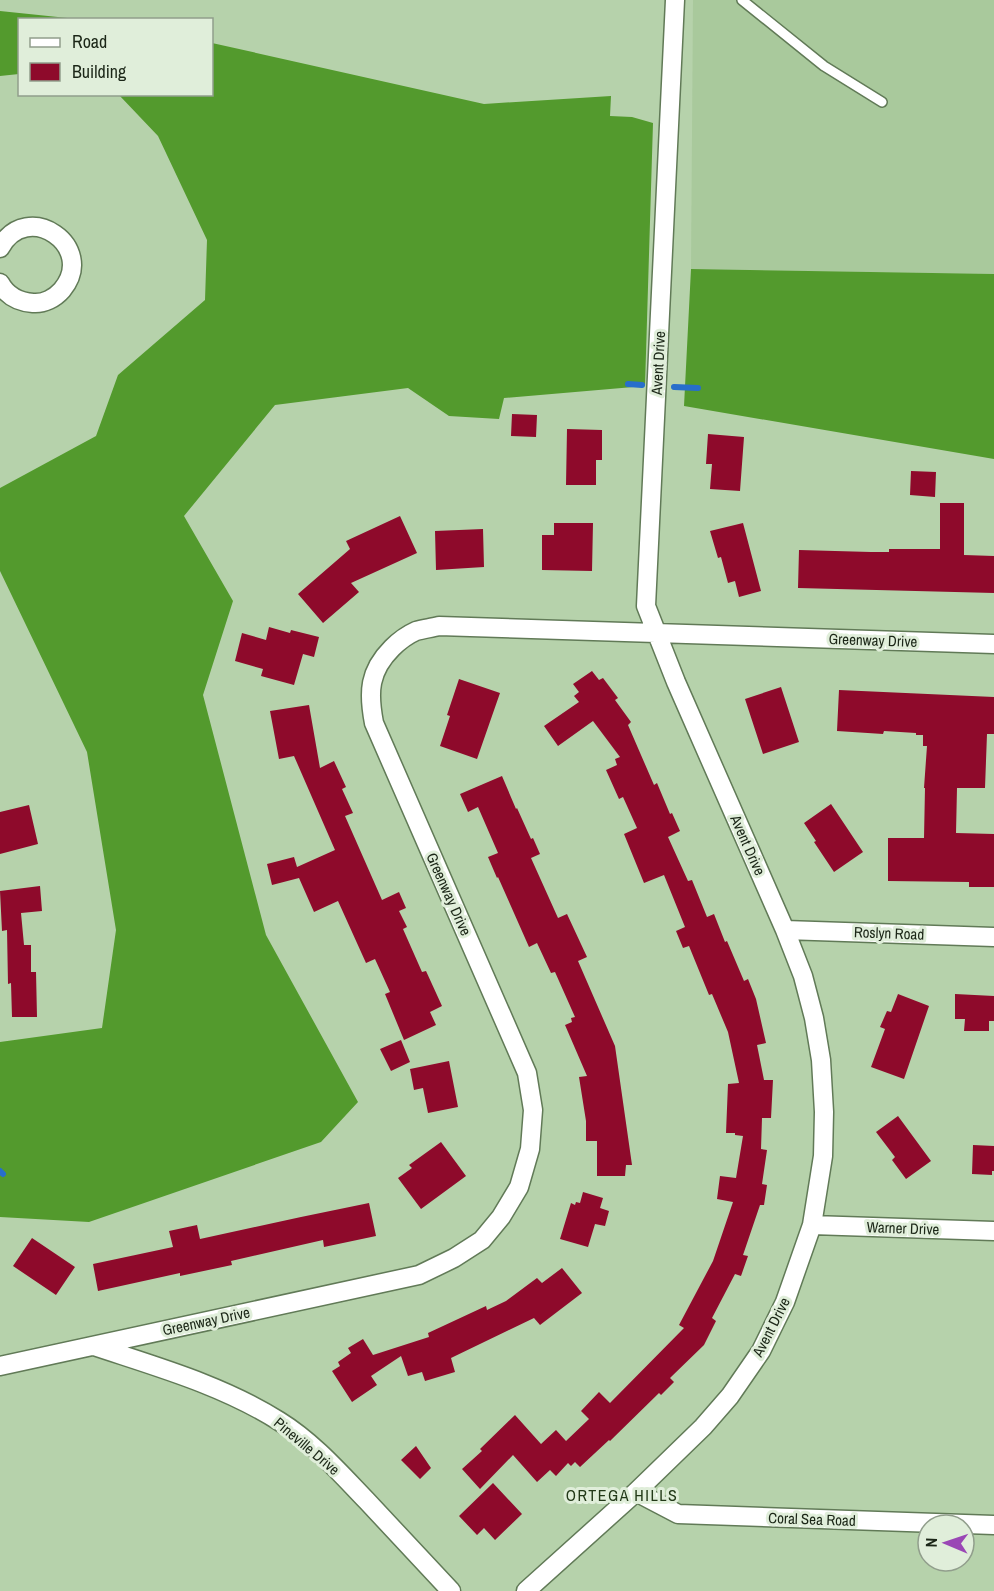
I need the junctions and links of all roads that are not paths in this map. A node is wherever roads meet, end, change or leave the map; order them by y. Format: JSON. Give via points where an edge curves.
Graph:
{"nodes":[{"id":1,"x":675,"y":0,"type":"edge"},
{"id":2,"x":742,"y":0,"type":"edge"},
{"id":3,"x":882,"y":102,"type":"dead end"},
{"id":4,"x":0,"y":248,"type":"edge"},
{"id":5,"x":0,"y":282,"type":"edge"},
{"id":6,"x":656,"y":633,"type":"junction"},
{"id":7,"x":994,"y":644,"type":"edge"},
{"id":8,"x":785,"y":930,"type":"junction"},
{"id":9,"x":994,"y":937,"type":"edge"},
{"id":10,"x":812,"y":1225,"type":"junction"},
{"id":11,"x":994,"y":1231,"type":"edge"},
{"id":12,"x":92,"y":1345,"type":"junction"},
{"id":13,"x":0,"y":1366,"type":"edge"},
{"id":14,"x":636,"y":1492,"type":"junction"},
{"id":15,"x":994,"y":1525,"type":"edge"},
{"id":16,"x":451,"y":1591,"type":"edge"},
{"id":17,"x":526,"y":1591,"type":"edge"}],
"edges":[{"from":1,"to":6,"type":"street","name":"Avent Drive","via":[[646,606]]},
{"from":2,"to":3,"type":"lane","via":[[824,66]]},
{"from":4,"to":5,"type":"street","via":[[12,233],[23,228],[47,229],[66,245],[72,268],[61,292],[38,303],[13,298]]},
{"from":6,"to":7,"type":"street","name":"Greenway Drive"},
{"from":6,"to":8,"type":"street","name":"Avent Drive"},
{"from":6,"to":12,"type":"street","name":"Greenway Drive","via":[[439,626],[399,640],[382,658],[373,680],[370,702],[374,723],[528,1073],[533,1110],[530,1149],[519,1187],[501,1217],[482,1240],[419,1275]]},
{"from":8,"to":9,"type":"street","name":"Roslyn Road"},
{"from":8,"to":10,"type":"street","name":"Avent Drive","via":[[803,976],[821,1060],[823,1156]]},
{"from":10,"to":11,"type":"street","name":"Warner Drive"},
{"from":10,"to":14,"type":"street","name":"Avent Drive","via":[[785,1302],[761,1351],[703,1427]]},
{"from":12,"to":13,"type":"street","name":"Greenway Drive"},
{"from":12,"to":16,"type":"street","name":"Pineville Drive","via":[[214,1387],[281,1422],[339,1471]]},
{"from":14,"to":15,"type":"street","name":"Coral Sea Road","via":[[678,1514]]},
{"from":14,"to":17,"type":"street","name":"Avent Drive"}]}
